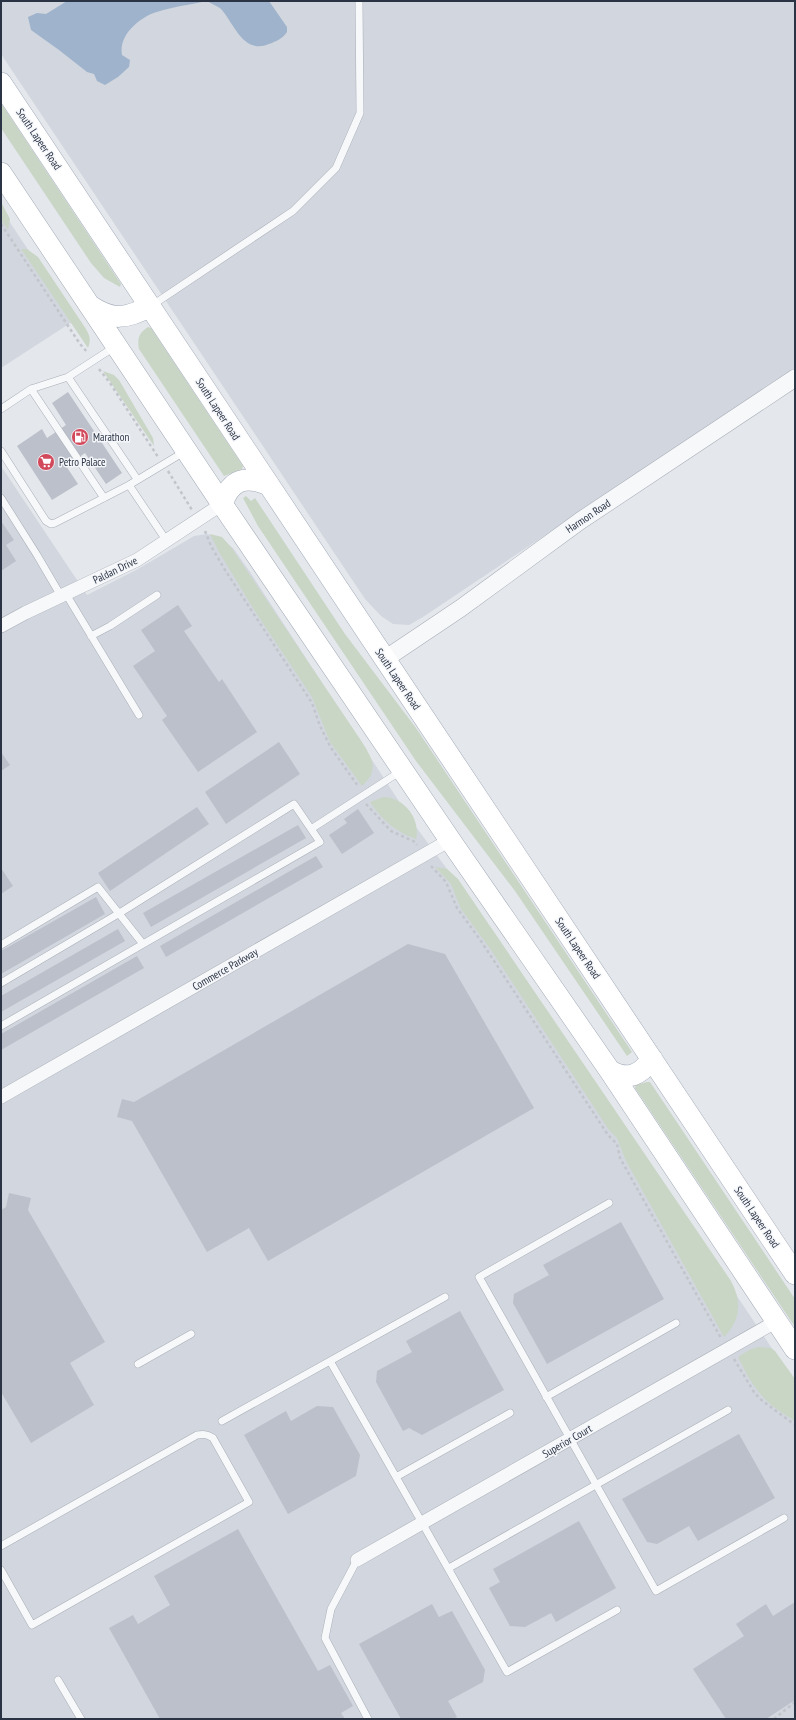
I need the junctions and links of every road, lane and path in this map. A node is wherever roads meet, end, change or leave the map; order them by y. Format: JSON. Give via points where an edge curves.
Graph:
{"nodes":[{"id":1,"x":359,"y":1,"type":"edge"},
{"id":2,"x":1,"y":83,"type":"edge"},
{"id":3,"x":1,"y":173,"type":"edge"},
{"id":4,"x":1,"y":224,"type":"edge"},
{"id":5,"x":89,"y":304,"type":"junction"},
{"id":6,"x":150,"y":306,"type":"junction"},
{"id":7,"x":116,"y":346,"type":"junction"},
{"id":8,"x":87,"y":351,"type":"dead end"},
{"id":9,"x":100,"y":371,"type":"dead end"},
{"id":10,"x":68,"y":377,"type":"junction"},
{"id":11,"x":795,"y":378,"type":"edge"},
{"id":12,"x":31,"y":389,"type":"junction"},
{"id":13,"x":1,"y":409,"type":"edge"},
{"id":14,"x":1,"y":451,"type":"edge"},
{"id":15,"x":154,"y":451,"type":"dead end"},
{"id":16,"x":186,"y":451,"type":"junction"},
{"id":17,"x":173,"y":478,"type":"dead end"},
{"id":18,"x":137,"y":479,"type":"junction"},
{"id":19,"x":129,"y":485,"type":"junction"},
{"id":20,"x":269,"y":485,"type":"junction"},
{"id":21,"x":1,"y":498,"type":"edge"},
{"id":22,"x":104,"y":498,"type":"junction"},
{"id":23,"x":222,"y":504,"type":"junction"},
{"id":24,"x":189,"y":505,"type":"dead end"},
{"id":25,"x":206,"y":533,"type":"dead end"},
{"id":26,"x":166,"y":540,"type":"junction"},
{"id":27,"x":63,"y":595,"type":"junction"},
{"id":28,"x":157,"y":595,"type":"dead end"},
{"id":29,"x":1,"y":626,"type":"edge"},
{"id":30,"x":92,"y":636,"type":"junction"},
{"id":31,"x":384,"y":659,"type":"junction"},
{"id":32,"x":139,"y":715,"type":"dead end"},
{"id":33,"x":402,"y":770,"type":"junction"},
{"id":34,"x":360,"y":788,"type":"dead end"},
{"id":35,"x":366,"y":804,"type":"dead end"},
{"id":36,"x":311,"y":829,"type":"junction"},
{"id":37,"x":450,"y":840,"type":"junction"},
{"id":38,"x":415,"y":842,"type":"dead end"},
{"id":39,"x":432,"y":867,"type":"dead end"},
{"id":40,"x":118,"y":914,"type":"junction"},
{"id":41,"x":1,"y":944,"type":"edge"},
{"id":42,"x":143,"y":944,"type":"junction"},
{"id":43,"x":1,"y":983,"type":"edge"},
{"id":44,"x":1,"y":1026,"type":"edge"},
{"id":45,"x":652,"y":1059,"type":"junction"},
{"id":46,"x":610,"y":1071,"type":"junction"},
{"id":47,"x":1,"y":1097,"type":"edge"},
{"id":48,"x":609,"y":1203,"type":"dead end"},
{"id":49,"x":795,"y":1274,"type":"edge"},
{"id":50,"x":445,"y":1296,"type":"dead end"},
{"id":51,"x":777,"y":1322,"type":"junction"},
{"id":52,"x":676,"y":1323,"type":"dead end"},
{"id":53,"x":191,"y":1334,"type":"dead end"},
{"id":54,"x":722,"y":1339,"type":"dead end"},
{"id":55,"x":795,"y":1349,"type":"edge"},
{"id":56,"x":734,"y":1359,"type":"dead end"},
{"id":57,"x":330,"y":1361,"type":"junction"},
{"id":58,"x":138,"y":1364,"type":"dead end"},
{"id":59,"x":546,"y":1397,"type":"junction"},
{"id":60,"x":728,"y":1410,"type":"dead end"},
{"id":61,"x":510,"y":1413,"type":"dead end"},
{"id":62,"x":222,"y":1421,"type":"dead end"},
{"id":63,"x":795,"y":1425,"type":"edge"},
{"id":64,"x":570,"y":1439,"type":"junction"},
{"id":65,"x":396,"y":1477,"type":"junction"},
{"id":66,"x":596,"y":1484,"type":"junction"},
{"id":67,"x":784,"y":1518,"type":"dead end"},
{"id":68,"x":422,"y":1523,"type":"junction"},
{"id":69,"x":1,"y":1546,"type":"edge"},
{"id":70,"x":356,"y":1560,"type":"joint"},
{"id":71,"x":448,"y":1568,"type":"junction"},
{"id":72,"x":1,"y":1570,"type":"edge"},
{"id":73,"x":618,"y":1610,"type":"dead end"},
{"id":74,"x":58,"y":1680,"type":"dead end"},
{"id":75,"x":795,"y":1702,"type":"edge"},
{"id":76,"x":81,"y":1719,"type":"edge"},
{"id":77,"x":368,"y":1719,"type":"edge"},
{"id":78,"x":774,"y":1719,"type":"edge"}],
"edges":[{"from":1,"to":6,"type":"lane","via":[[360,113],[336,168],[294,211]]},
{"from":2,"to":6,"type":"main road","name":"South Lapeer Road"},
{"from":3,"to":5,"type":"main road"},
{"from":4,"to":8,"type":"path"},
{"from":5,"to":6,"type":"main road","via":[[100,313],[124,317]]},
{"from":5,"to":7,"type":"main road"},
{"from":6,"to":20,"type":"main road","name":"South Lapeer Road"},
{"from":7,"to":10,"type":"lane"},
{"from":7,"to":16,"type":"main road"},
{"from":9,"to":15,"type":"path"},
{"from":10,"to":12,"type":"lane"},
{"from":10,"to":18,"type":"lane"},
{"from":11,"to":31,"type":"street","name":"Harmon Road","via":[[580,521],[461,608]]},
{"from":12,"to":13,"type":"lane"},
{"from":12,"to":22,"type":"lane"},
{"from":14,"to":22,"type":"lane","via":[[46,521],[51,524]]},
{"from":16,"to":18,"type":"lane"},
{"from":16,"to":23,"type":"main road"},
{"from":17,"to":24,"type":"path"},
{"from":18,"to":19,"type":"lane"},
{"from":19,"to":22,"type":"lane"},
{"from":19,"to":26,"type":"lane"},
{"from":20,"to":23,"type":"main road","via":[[249,479],[239,482],[231,487]]},
{"from":20,"to":31,"type":"main road","name":"South Lapeer Road"},
{"from":21,"to":27,"type":"lane"},
{"from":23,"to":26,"type":"street","name":"Paldan Drive"},
{"from":23,"to":33,"type":"main road"},
{"from":25,"to":34,"type":"path","via":[[237,589],[312,703],[331,748]]},
{"from":26,"to":27,"type":"street","name":"Paldan Drive","via":[[137,560]]},
{"from":27,"to":29,"type":"street","name":"Paldan Drive"},
{"from":27,"to":30,"type":"lane"},
{"from":28,"to":30,"type":"lane"},
{"from":30,"to":32,"type":"lane"},
{"from":31,"to":45,"type":"main road","name":"South Lapeer Road"},
{"from":33,"to":36,"type":"lane"},
{"from":33,"to":37,"type":"main road"},
{"from":35,"to":38,"type":"path","via":[[390,831]]},
{"from":36,"to":40,"type":"lane","via":[[294,804]]},
{"from":36,"to":42,"type":"lane","via":[[320,842]]},
{"from":37,"to":46,"type":"main road"},
{"from":37,"to":47,"type":"street","name":"Commerce Parkway"},
{"from":39,"to":54,"type":"path","via":[[446,882],[462,916],[608,1135],[616,1141],[620,1158]]},
{"from":40,"to":41,"type":"lane","via":[[98,887]]},
{"from":40,"to":42,"type":"lane"},
{"from":40,"to":43,"type":"lane"},
{"from":42,"to":44,"type":"lane"},
{"from":45,"to":46,"type":"main road","via":[[634,1075],[626,1077]]},
{"from":45,"to":49,"type":"main road","name":"South Lapeer Road"},
{"from":46,"to":51,"type":"main road"},
{"from":48,"to":59,"type":"lane","via":[[479,1277]]},
{"from":50,"to":57,"type":"lane"},
{"from":51,"to":55,"type":"main road"},
{"from":51,"to":64,"type":"street","name":"Superior Court"},
{"from":52,"to":59,"type":"lane"},
{"from":53,"to":58,"type":"lane"},
{"from":56,"to":63,"type":"path","via":[[760,1399]]},
{"from":57,"to":62,"type":"lane"},
{"from":57,"to":65,"type":"lane"},
{"from":59,"to":64,"type":"lane"},
{"from":60,"to":66,"type":"lane"},
{"from":61,"to":65,"type":"lane"},
{"from":64,"to":66,"type":"lane"},
{"from":64,"to":68,"type":"street","name":"Superior Court"},
{"from":65,"to":68,"type":"lane"},
{"from":66,"to":67,"type":"lane","via":[[656,1591]]},
{"from":66,"to":71,"type":"lane"},
{"from":68,"to":70,"type":"street","name":"Superior Court"},
{"from":68,"to":71,"type":"lane"},
{"from":69,"to":72,"type":"lane","via":[[202,1434],[213,1438],[249,1502],[32,1625]]},
{"from":70,"to":77,"type":"lane","via":[[331,1609],[325,1638]]},
{"from":71,"to":73,"type":"lane","via":[[507,1672]]},
{"from":74,"to":76,"type":"lane"},
{"from":75,"to":78,"type":"path"}]}
